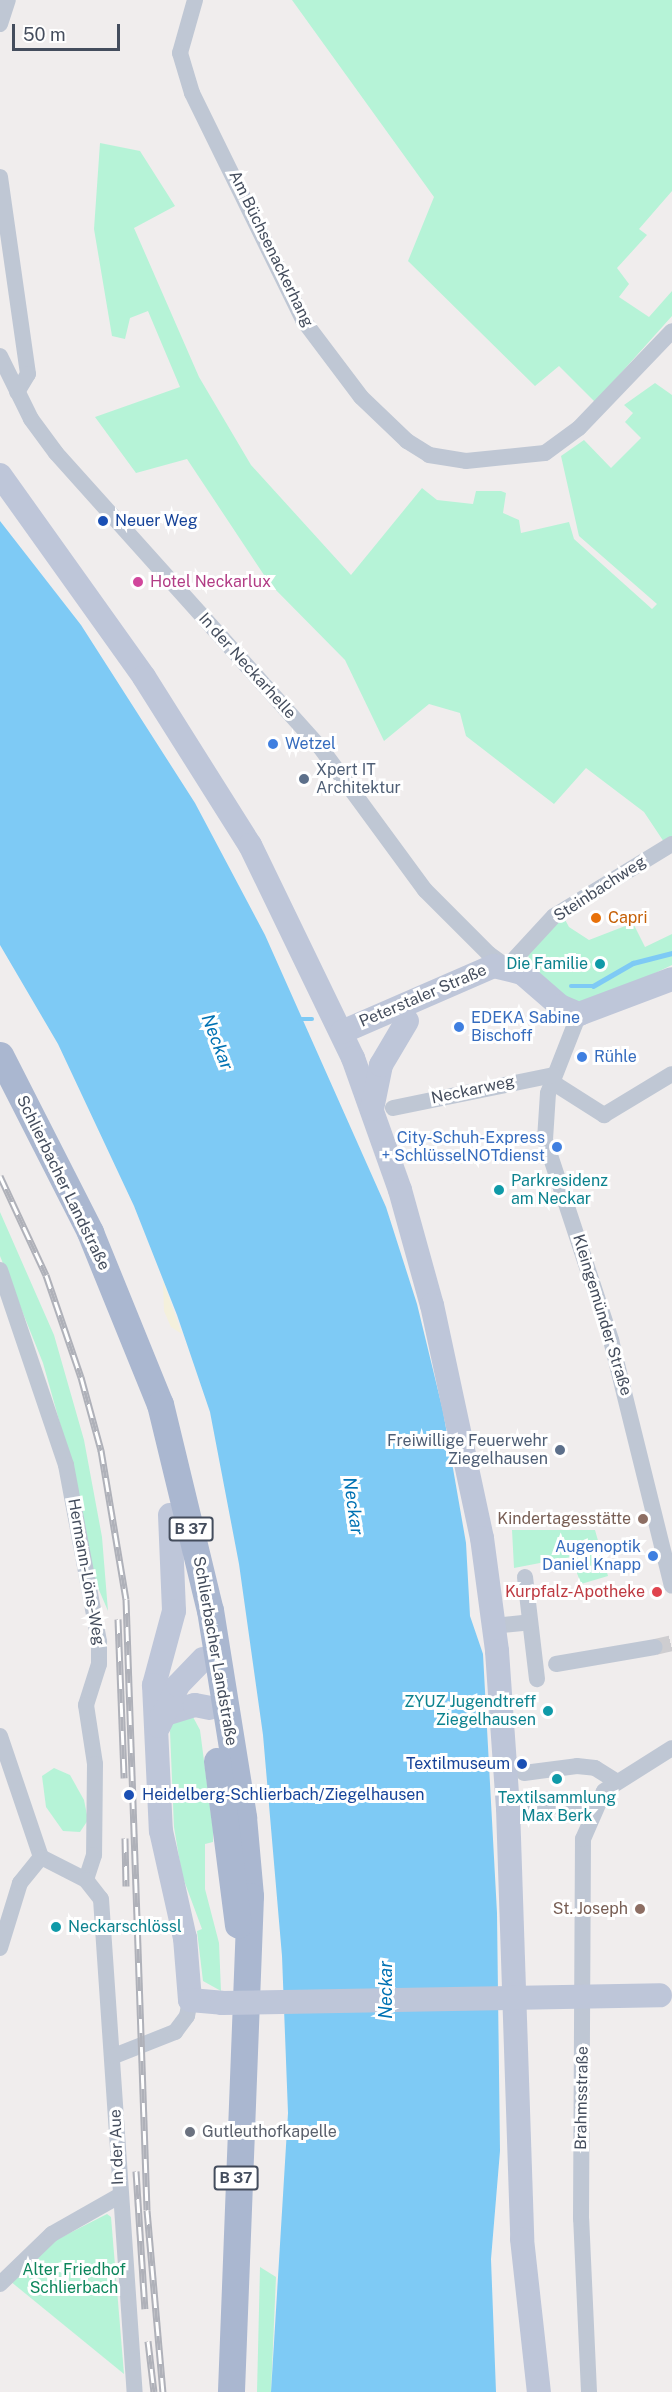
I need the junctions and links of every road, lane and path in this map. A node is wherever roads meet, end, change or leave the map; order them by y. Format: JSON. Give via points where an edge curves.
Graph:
{"nodes":[{"id":1,"x":9,"y":0,"type":"edge"},
{"id":2,"x":195,"y":0,"type":"edge"},
{"id":3,"x":0,"y":24,"type":"edge"},
{"id":4,"x":0,"y":177,"type":"edge"},
{"id":5,"x":672,"y":331,"type":"edge"},
{"id":6,"x":0,"y":356,"type":"edge"},
{"id":7,"x":17,"y":392,"type":"junction"},
{"id":8,"x":0,"y":475,"type":"edge"},
{"id":9,"x":672,"y":844,"type":"edge"},
{"id":10,"x":507,"y":967,"type":"junction"},
{"id":11,"x":672,"y":979,"type":"edge"},
{"id":12,"x":579,"y":1014,"type":"junction"},
{"id":13,"x":407,"y":1021,"type":"junction"},
{"id":14,"x":342,"y":1032,"type":"junction"},
{"id":15,"x":0,"y":1055,"type":"edge"},
{"id":16,"x":672,"y":1074,"type":"edge"},
{"id":17,"x":553,"y":1078,"type":"junction"},
{"id":18,"x":383,"y":1109,"type":"junction"},
{"id":19,"x":0,"y":1270,"type":"edge"},
{"id":20,"x":122,"y":1311,"type":"junction"},
{"id":21,"x":170,"y":1515,"type":"junction"},
{"id":22,"x":525,"y":1577,"type":"dead end"},
{"id":23,"x":672,"y":1586,"type":"edge"},
{"id":24,"x":530,"y":1622,"type":"junction"},
{"id":25,"x":494,"y":1626,"type":"junction"},
{"id":26,"x":655,"y":1647,"type":"tunnel mouth"},
{"id":27,"x":210,"y":1657,"type":"junction"},
{"id":28,"x":556,"y":1664,"type":"dead end"},
{"id":29,"x":154,"y":1676,"type":"junction"},
{"id":30,"x":537,"y":1679,"type":"dead end"},
{"id":31,"x":210,"y":1708,"type":"junction"},
{"id":32,"x":160,"y":1722,"type":"junction"},
{"id":33,"x":0,"y":1736,"type":"edge"},
{"id":34,"x":672,"y":1748,"type":"edge"},
{"id":35,"x":524,"y":1773,"type":"dead end"},
{"id":36,"x":616,"y":1781,"type":"junction"},
{"id":37,"x":594,"y":1806,"type":"junction"},
{"id":38,"x":526,"y":1807,"type":"dead end"},
{"id":39,"x":41,"y":1857,"type":"junction"},
{"id":40,"x":86,"y":1880,"type":"junction"},
{"id":41,"x":0,"y":1948,"type":"edge"},
{"id":42,"x":246,"y":1965,"type":"junction"},
{"id":43,"x":666,"y":1995,"type":"edge"},
{"id":44,"x":190,"y":2000,"type":"junction"},
{"id":45,"x":114,"y":2056,"type":"junction"},
{"id":46,"x":119,"y":2196,"type":"junction"},
{"id":47,"x":0,"y":2284,"type":"edge"},
{"id":48,"x":135,"y":2392,"type":"edge"},
{"id":49,"x":231,"y":2392,"type":"edge"},
{"id":50,"x":539,"y":2392,"type":"edge"},
{"id":51,"x":589,"y":2392,"type":"edge"}],
"edges":[{"from":1,"to":3,"type":"street"},
{"from":2,"to":5,"type":"street","name":"Am Büchsenackerhang","via":[[180,53],[192,93],[300,314],[362,397],[407,441],[429,455],[466,461],[545,453],[579,428]]},
{"from":4,"to":7,"type":"street","via":[[28,374]]},
{"from":6,"to":7,"type":"street","name":"In der Neckarhelle"},
{"from":7,"to":10,"type":"street","name":"In der Neckarhelle","via":[[56,453],[320,747],[425,890]]},
{"from":8,"to":14,"type":"main road","via":[[104,619],[229,808]]},
{"from":9,"to":10,"type":"street","name":"Steinbachweg","via":[[554,916]]},
{"from":10,"to":12,"type":"main road","name":"Peterstaler Straße"},
{"from":10,"to":13,"type":"main road","name":"Peterstaler Straße"},
{"from":10,"to":14,"type":"main road","name":"Peterstaler Straße","via":[[477,971]]},
{"from":11,"to":12,"type":"main road"},
{"from":12,"to":17,"type":"street","name":"Kleingemünder Straße"},
{"from":13,"to":14,"type":"main road","name":"Peterstaler Straße","via":[[371,1035]]},
{"from":13,"to":18,"type":"main road","via":[[381,1065]]},
{"from":14,"to":18,"type":"main road"},
{"from":15,"to":20,"type":"main road","name":"Schlierbacher Landstraße","number":"B 37","via":[[90,1232]]},
{"from":16,"to":17,"type":"street","via":[[604,1115]]},
{"from":17,"to":18,"type":"street","name":"Neckarweg"},
{"from":17,"to":23,"type":"street","name":"Kleingemünder Straße","via":[[545,1135],[611,1340]]},
{"from":18,"to":25,"type":"main road","via":[[454,1397]]},
{"from":19,"to":40,"type":"street","name":"Hermann-Löns-Weg","via":[[62,1446],[99,1642],[99,1664],[86,1704],[95,1764],[94,1855]]},
{"from":20,"to":21,"type":"main road","name":"Schlierbacher Landstraße","number":"B 37"},
{"from":20,"to":27,"type":"main road","name":"Schlierbacher Landstraße","number":"B 37","via":[[160,1404]]},
{"from":21,"to":27,"type":"main road","name":"Schlierbacher Landstraße","number":"B 37"},
{"from":21,"to":29,"type":"main road","via":[[175,1601]]},
{"from":22,"to":24,"type":"street"},
{"from":24,"to":25,"type":"street"},
{"from":24,"to":30,"type":"street"},
{"from":25,"to":50,"type":"main road","via":[[508,1791],[522,2238]]},
{"from":26,"to":28,"type":"street"},
{"from":27,"to":29,"type":"main road","via":[[180,1659]]},
{"from":27,"to":31,"type":"main road","name":"Schlierbacher Landstraße","number":"B 37"},
{"from":27,"to":32,"type":"main road","via":[[178,1684]]},
{"from":27,"to":42,"type":"main road","name":"Schlierbacher Landstraße","number":"B 37","via":[[244,1828],[250,1896]]},
{"from":29,"to":32,"type":"main road"},
{"from":31,"to":32,"type":"main road","via":[[195,1705]]},
{"from":31,"to":42,"type":"main road","name":"Schlierbacher Landstraße","number":"B 37","via":[[230,1887]]},
{"from":32,"to":44,"type":"main road","via":[[161,1831],[185,1938]]},
{"from":33,"to":39,"type":"street"},
{"from":34,"to":36,"type":"street","name":"Brahmsstraße"},
{"from":35,"to":36,"type":"street","via":[[577,1766],[595,1768]]},
{"from":36,"to":37,"type":"street","name":"Brahmsstraße"},
{"from":37,"to":38,"type":"street"},
{"from":37,"to":51,"type":"street","name":"Brahmsstraße","via":[[582,1859],[586,1926],[581,2219]]},
{"from":39,"to":40,"type":"street"},
{"from":39,"to":41,"type":"street","via":[[20,1883]]},
{"from":40,"to":45,"type":"street","name":"In der Aue","via":[[101,1902]]},
{"from":42,"to":49,"type":"main road","name":"Schlierbacher Landstraße","number":"B 37"},
{"from":43,"to":44,"type":"main road","bridge":true,"via":[[222,2003]]},
{"from":44,"to":45,"type":"street","via":[[187,2016],[172,2034]]},
{"from":45,"to":46,"type":"street","name":"In der Aue"},
{"from":46,"to":47,"type":"street","name":"In der Aue","via":[[52,2234]]},
{"from":46,"to":48,"type":"street"}]}
